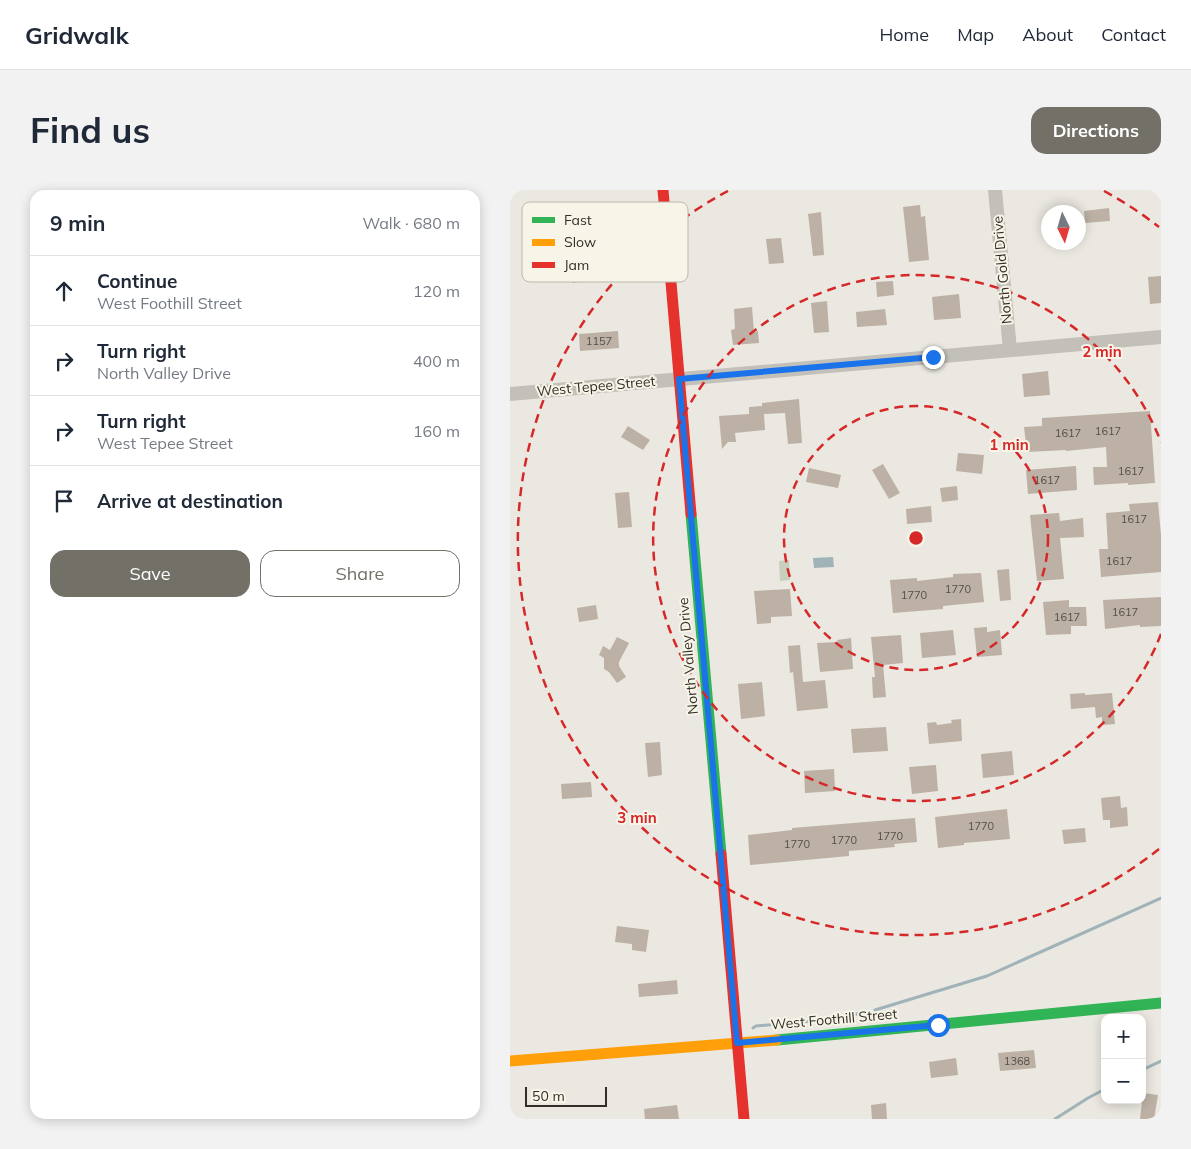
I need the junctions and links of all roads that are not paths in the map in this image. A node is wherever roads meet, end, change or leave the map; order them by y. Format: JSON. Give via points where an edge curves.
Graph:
{"nodes":[{"id":1,"x":995,"y":190,"type":"edge"},
{"id":2,"x":671,"y":282,"type":"edge"},
{"id":3,"x":1161,"y":337,"type":"edge"},
{"id":4,"x":1010,"y":350,"type":"junction"},
{"id":5,"x":679,"y":379,"type":"junction"},
{"id":6,"x":510,"y":394,"type":"edge"},
{"id":7,"x":1161,"y":1003,"type":"edge"},
{"id":8,"x":737,"y":1043,"type":"junction"},
{"id":9,"x":510,"y":1061,"type":"edge"},
{"id":10,"x":744,"y":1119,"type":"edge"}],
"edges":[{"from":1,"to":4,"type":"street","name":"North Gold Drive"},
{"from":2,"to":5,"type":"street","name":"North Valley Drive"},
{"from":3,"to":4,"type":"street","name":"West Tepee Street"},
{"from":4,"to":5,"type":"street","name":"West Tepee Street"},
{"from":5,"to":6,"type":"street","name":"West Tepee Street"},
{"from":5,"to":8,"type":"street","name":"North Valley Drive"},
{"from":7,"to":8,"type":"street","name":"West Foothill Street"},
{"from":8,"to":9,"type":"street","name":"West Foothill Street"},
{"from":8,"to":10,"type":"street","name":"North Valley Drive"}]}
